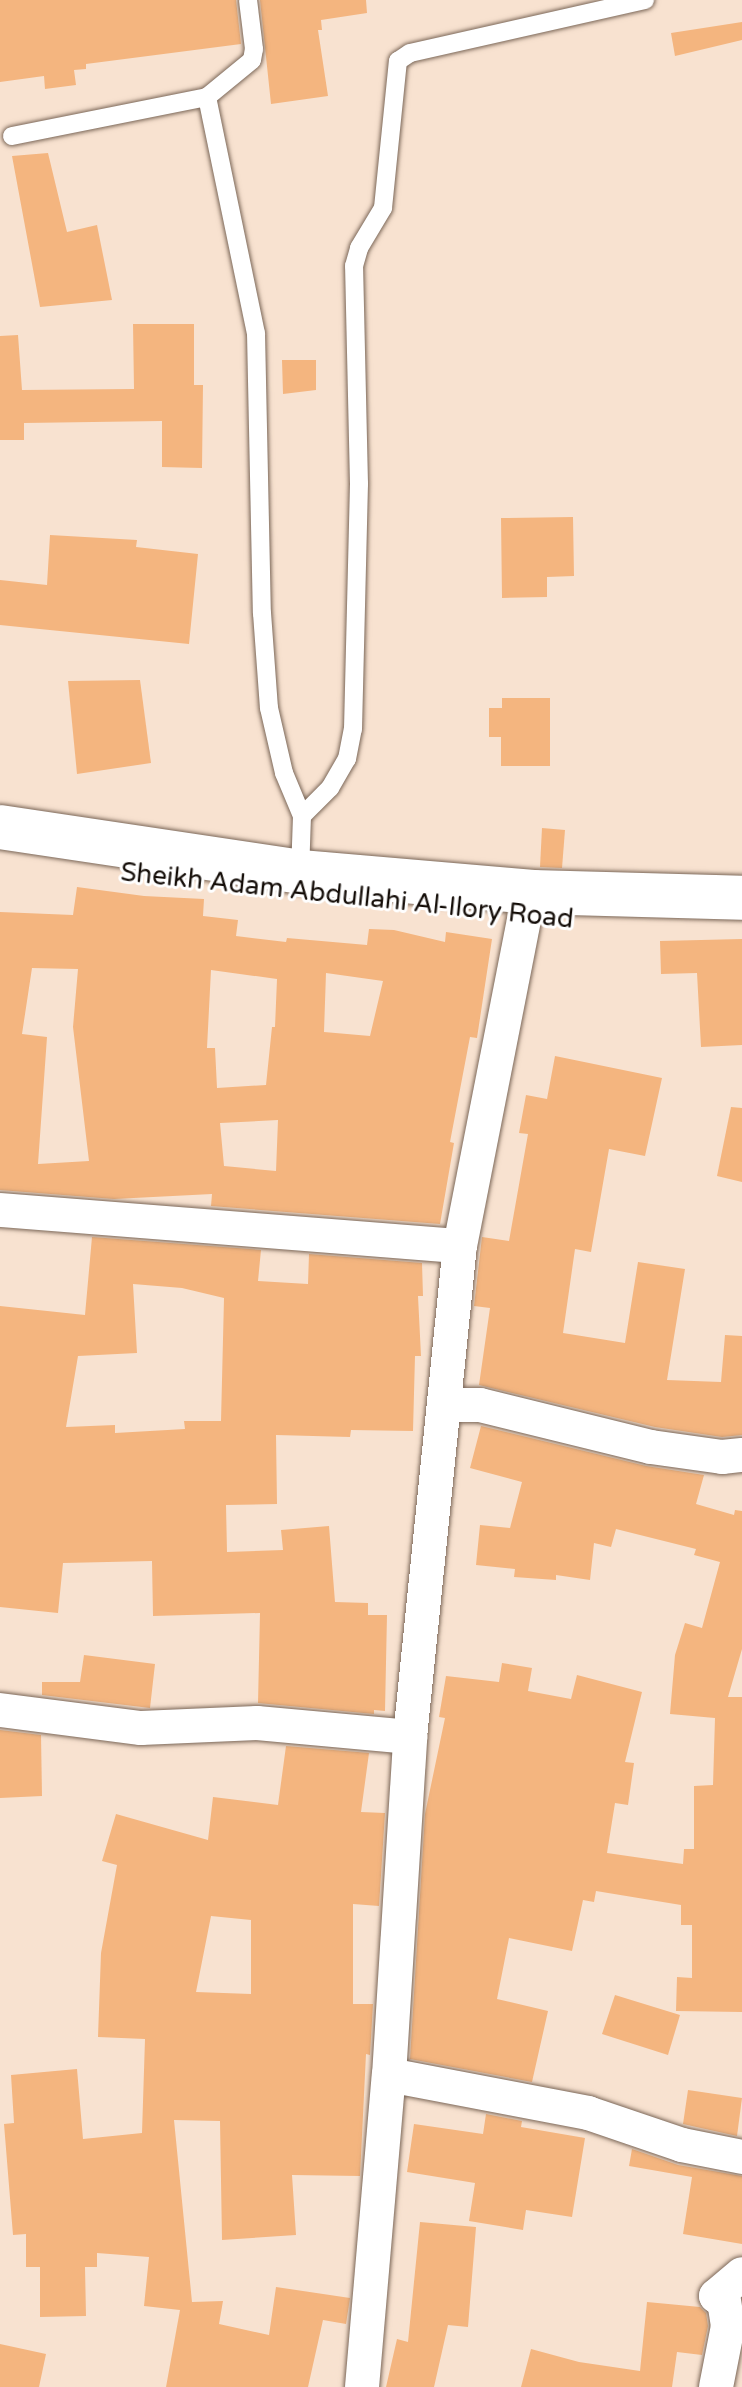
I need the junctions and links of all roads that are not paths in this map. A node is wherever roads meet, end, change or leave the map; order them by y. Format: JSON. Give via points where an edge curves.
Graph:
{"nodes":[{"id":1,"x":248,"y":0,"type":"edge"},
{"id":2,"x":645,"y":0,"type":"edge"},
{"id":3,"x":207,"y":97,"type":"junction"},
{"id":4,"x":12,"y":136,"type":"dead end"},
{"id":5,"x":302,"y":816,"type":"junction"},
{"id":6,"x":0,"y":827,"type":"edge"},
{"id":7,"x":0,"y":854,"type":"edge"},
{"id":8,"x":300,"y":872,"type":"junction"},
{"id":9,"x":742,"y":898,"type":"edge"},
{"id":10,"x":524,"y":921,"type":"junction"},
{"id":11,"x":742,"y":926,"type":"edge"},
{"id":12,"x":0,"y":1210,"type":"edge"},
{"id":13,"x":460,"y":1246,"type":"junction"},
{"id":14,"x":445,"y":1405,"type":"junction"},
{"id":15,"x":742,"y":1455,"type":"edge"},
{"id":16,"x":0,"y":1710,"type":"edge"},
{"id":17,"x":410,"y":1737,"type":"junction"},
{"id":18,"x":389,"y":2075,"type":"junction"},
{"id":19,"x":742,"y":2157,"type":"edge"},
{"id":20,"x":742,"y":2274,"type":"edge"},
{"id":21,"x":362,"y":2387,"type":"edge"},
{"id":22,"x":716,"y":2387,"type":"edge"}],
"edges":[{"from":1,"to":3,"type":"lane","via":[[252,60]]},
{"from":2,"to":5,"type":"lane","via":[[410,53],[398,61],[383,208],[359,248],[353,276],[359,484],[353,729],[330,788]]},
{"from":3,"to":4,"type":"lane"},
{"from":3,"to":5,"type":"lane","via":[[256,333],[269,708],[284,773]]},
{"from":5,"to":8,"type":"lane"},
{"from":6,"to":8,"type":"street","name":"Sheikh Adam Abdullahi Al-Ilory Road"},
{"from":7,"to":10,"type":"street","name":"Sheikh Adam Abdullahi Al-Ilory Road"},
{"from":8,"to":9,"type":"street","name":"Sheikh Adam Abdullahi Al-Ilory Road","via":[[533,892]]},
{"from":10,"to":11,"type":"street","name":"Sheikh Adam Abdullahi Al-Ilory Road"},
{"from":10,"to":13,"type":"street"},
{"from":12,"to":13,"type":"street"},
{"from":13,"to":14,"type":"street"},
{"from":14,"to":15,"type":"street","via":[[480,1405],[651,1447]]},
{"from":14,"to":17,"type":"street"},
{"from":16,"to":17,"type":"street","via":[[141,1728],[257,1723]]},
{"from":17,"to":18,"type":"street"},
{"from":18,"to":19,"type":"street","via":[[588,2113],[682,2145]]},
{"from":18,"to":21,"type":"street"},
{"from":20,"to":22,"type":"street","via":[[716,2296],[724,2302],[728,2326]]}]}
